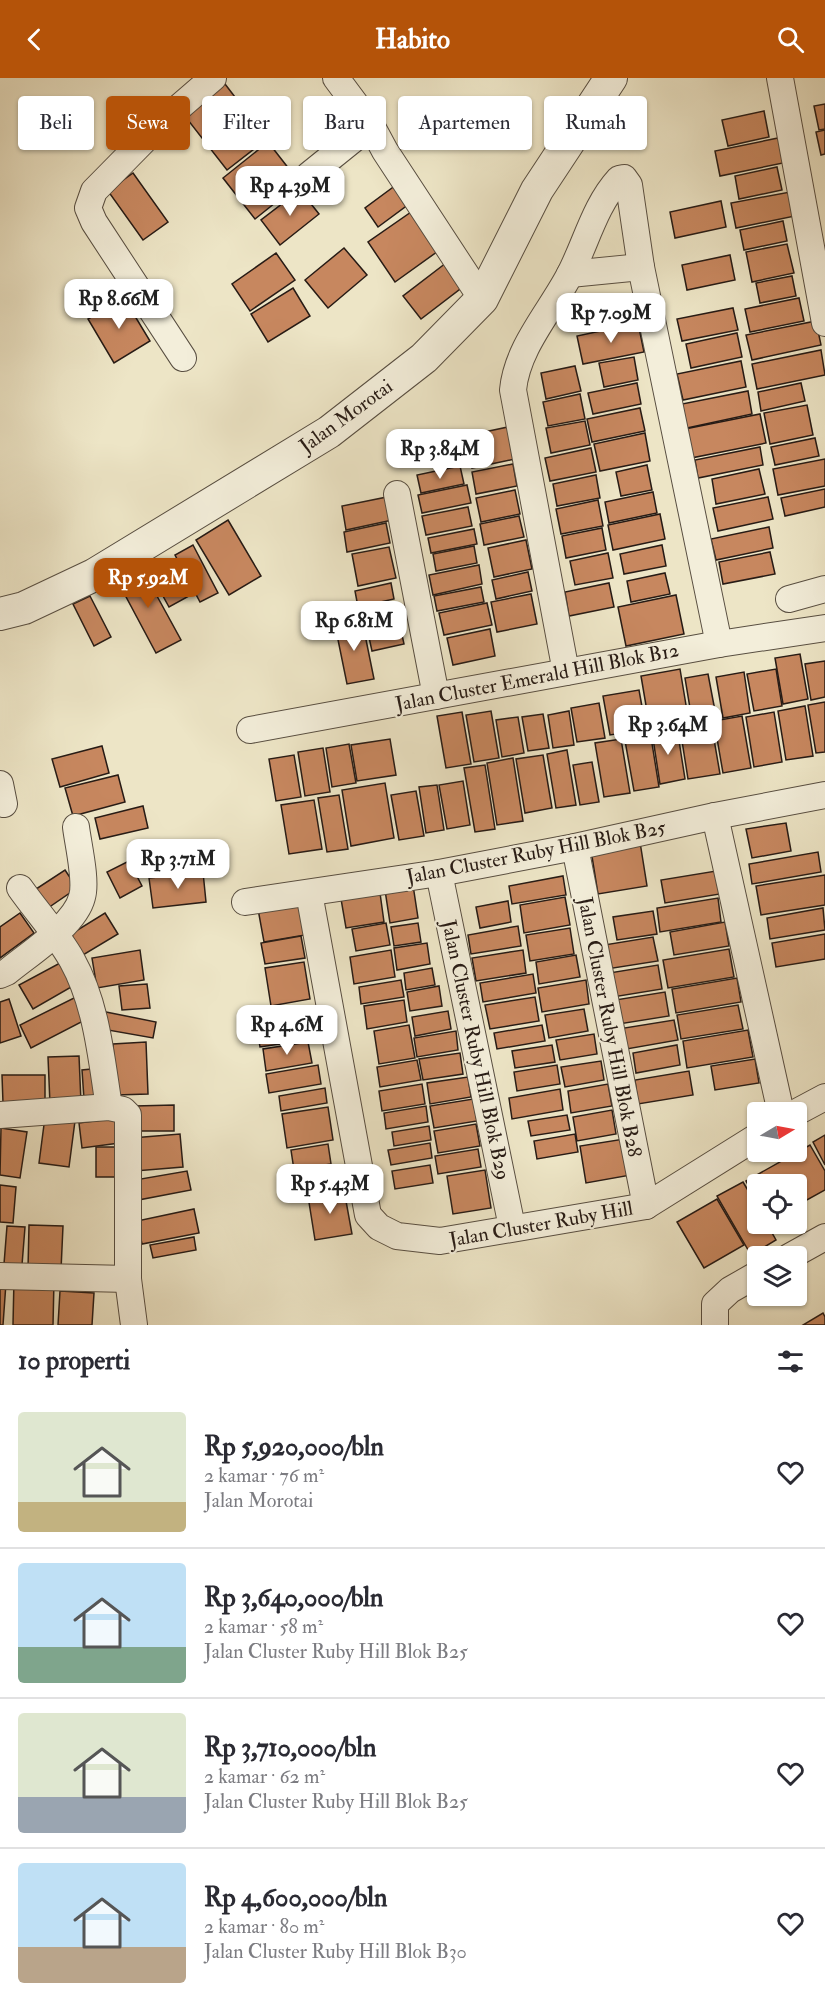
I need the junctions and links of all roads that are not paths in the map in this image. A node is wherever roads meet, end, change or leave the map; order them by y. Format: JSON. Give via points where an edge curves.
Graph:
{"nodes":[{"id":1,"x":213,"y":78,"type":"edge"},
{"id":2,"x":336,"y":78,"type":"edge"},
{"id":3,"x":611,"y":78,"type":"edge"},
{"id":4,"x":780,"y":78,"type":"edge"},
{"id":5,"x":349,"y":96,"type":"edge"},
{"id":6,"x":340,"y":150,"type":"edge"},
{"id":7,"x":384,"y":150,"type":"edge"},
{"id":8,"x":309,"y":175,"type":"dead end"},
{"id":9,"x":641,"y":267,"type":"junction"},
{"id":10,"x":570,"y":274,"type":"junction"},
{"id":11,"x":482,"y":298,"type":"junction"},
{"id":12,"x":825,"y":323,"type":"edge"},
{"id":13,"x":183,"y":358,"type":"dead end"},
{"id":14,"x":397,"y":494,"type":"dead end"},
{"id":15,"x":825,"y":589,"type":"edge"},
{"id":16,"x":789,"y":599,"type":"dead end"},
{"id":17,"x":0,"y":614,"type":"edge"},
{"id":18,"x":825,"y":628,"type":"edge"},
{"id":19,"x":719,"y":644,"type":"junction"},
{"id":20,"x":566,"y":672,"type":"junction"},
{"id":21,"x":436,"y":696,"type":"junction"},
{"id":22,"x":250,"y":730,"type":"dead end"},
{"id":23,"x":825,"y":795,"type":"edge"},
{"id":24,"x":715,"y":816,"type":"junction"},
{"id":25,"x":76,"y":827,"type":"dead end"},
{"id":26,"x":575,"y":848,"type":"junction"},
{"id":27,"x":439,"y":873,"type":"junction"},
{"id":28,"x":20,"y":888,"type":"dead end"},
{"id":29,"x":309,"y":893,"type":"junction"},
{"id":30,"x":245,"y":902,"type":"dead end"},
{"id":31,"x":53,"y":934,"type":"junction"},
{"id":32,"x":0,"y":975,"type":"edge"},
{"id":33,"x":825,"y":1097,"type":"edge"},
{"id":34,"x":779,"y":1102,"type":"edge"},
{"id":35,"x":109,"y":1107,"type":"junction"},
{"id":36,"x":807,"y":1107,"type":"edge"},
{"id":37,"x":0,"y":1115,"type":"edge"},
{"id":38,"x":747,"y":1143,"type":"edge"},
{"id":39,"x":646,"y":1206,"type":"junction"},
{"id":40,"x":512,"y":1227,"type":"junction"},
{"id":41,"x":823,"y":1244,"type":"edge"},
{"id":42,"x":807,"y":1250,"type":"edge"},
{"id":43,"x":0,"y":1276,"type":"edge"},
{"id":44,"x":128,"y":1279,"type":"junction"},
{"id":45,"x":747,"y":1280,"type":"edge"},
{"id":46,"x":134,"y":1325,"type":"edge"},
{"id":47,"x":715,"y":1325,"type":"edge"}],
"edges":[{"from":1,"to":13,"type":"street","via":[[162,122],[94,191],[88,208]]},
{"from":2,"to":5,"type":"street"},
{"from":3,"to":11,"type":"street","name":"Jalan Morotai","via":[[537,190]]},
{"from":4,"to":12,"type":"street"},
{"from":6,"to":8,"type":"street"},
{"from":7,"to":11,"type":"street"},
{"from":9,"to":10,"type":"street"},
{"from":9,"to":10,"type":"street","via":[[629,185],[624,178],[615,183],[591,224]]},
{"from":9,"to":19,"type":"street"},
{"from":10,"to":20,"type":"street","via":[[520,362],[513,390]]},
{"from":11,"to":17,"type":"street","name":"Jalan Morotai","via":[[424,358],[329,432],[94,575],[24,608]]},
{"from":14,"to":21,"type":"street"},
{"from":15,"to":16,"type":"street"},
{"from":18,"to":19,"type":"street","name":"Jalan Cluster Emerald Hill Blok B12"},
{"from":19,"to":20,"type":"street","name":"Jalan Cluster Emerald Hill Blok B12"},
{"from":20,"to":21,"type":"street","name":"Jalan Cluster Emerald Hill Blok B12"},
{"from":21,"to":22,"type":"street","name":"Jalan Cluster Emerald Hill Blok B12"},
{"from":23,"to":24,"type":"street","name":"Jalan Cluster Ruby Hill Blok B25"},
{"from":24,"to":26,"type":"street","name":"Jalan Cluster Ruby Hill Blok B25"},
{"from":24,"to":34,"type":"street"},
{"from":25,"to":31,"type":"street","via":[[83,896],[74,915]]},
{"from":26,"to":27,"type":"street","name":"Jalan Cluster Ruby Hill Blok B25"},
{"from":26,"to":39,"type":"street","name":"Jalan Cluster Ruby Hill Blok B28"},
{"from":27,"to":29,"type":"street","name":"Jalan Cluster Ruby Hill Blok B25"},
{"from":27,"to":40,"type":"street","name":"Jalan Cluster Ruby Hill Blok B29"},
{"from":28,"to":31,"type":"street"},
{"from":29,"to":30,"type":"street","name":"Jalan Cluster Ruby Hill Blok B25"},
{"from":29,"to":40,"type":"street","name":"Jalan Cluster Ruby Hill","via":[[368,1215],[379,1227],[397,1236],[440,1241]]},
{"from":31,"to":32,"type":"street"},
{"from":31,"to":35,"type":"street","via":[[72,959],[94,1016]]},
{"from":33,"to":36,"type":"street"},
{"from":35,"to":37,"type":"street"},
{"from":35,"to":44,"type":"street","via":[[128,1114]]},
{"from":38,"to":39,"type":"street","name":"Jalan Cluster Ruby Hill"},
{"from":39,"to":40,"type":"street","name":"Jalan Cluster Ruby Hill"},
{"from":41,"to":42,"type":"street"},
{"from":43,"to":44,"type":"street"},
{"from":44,"to":46,"type":"street"},
{"from":45,"to":47,"type":"street","via":[[715,1304]]}]}
